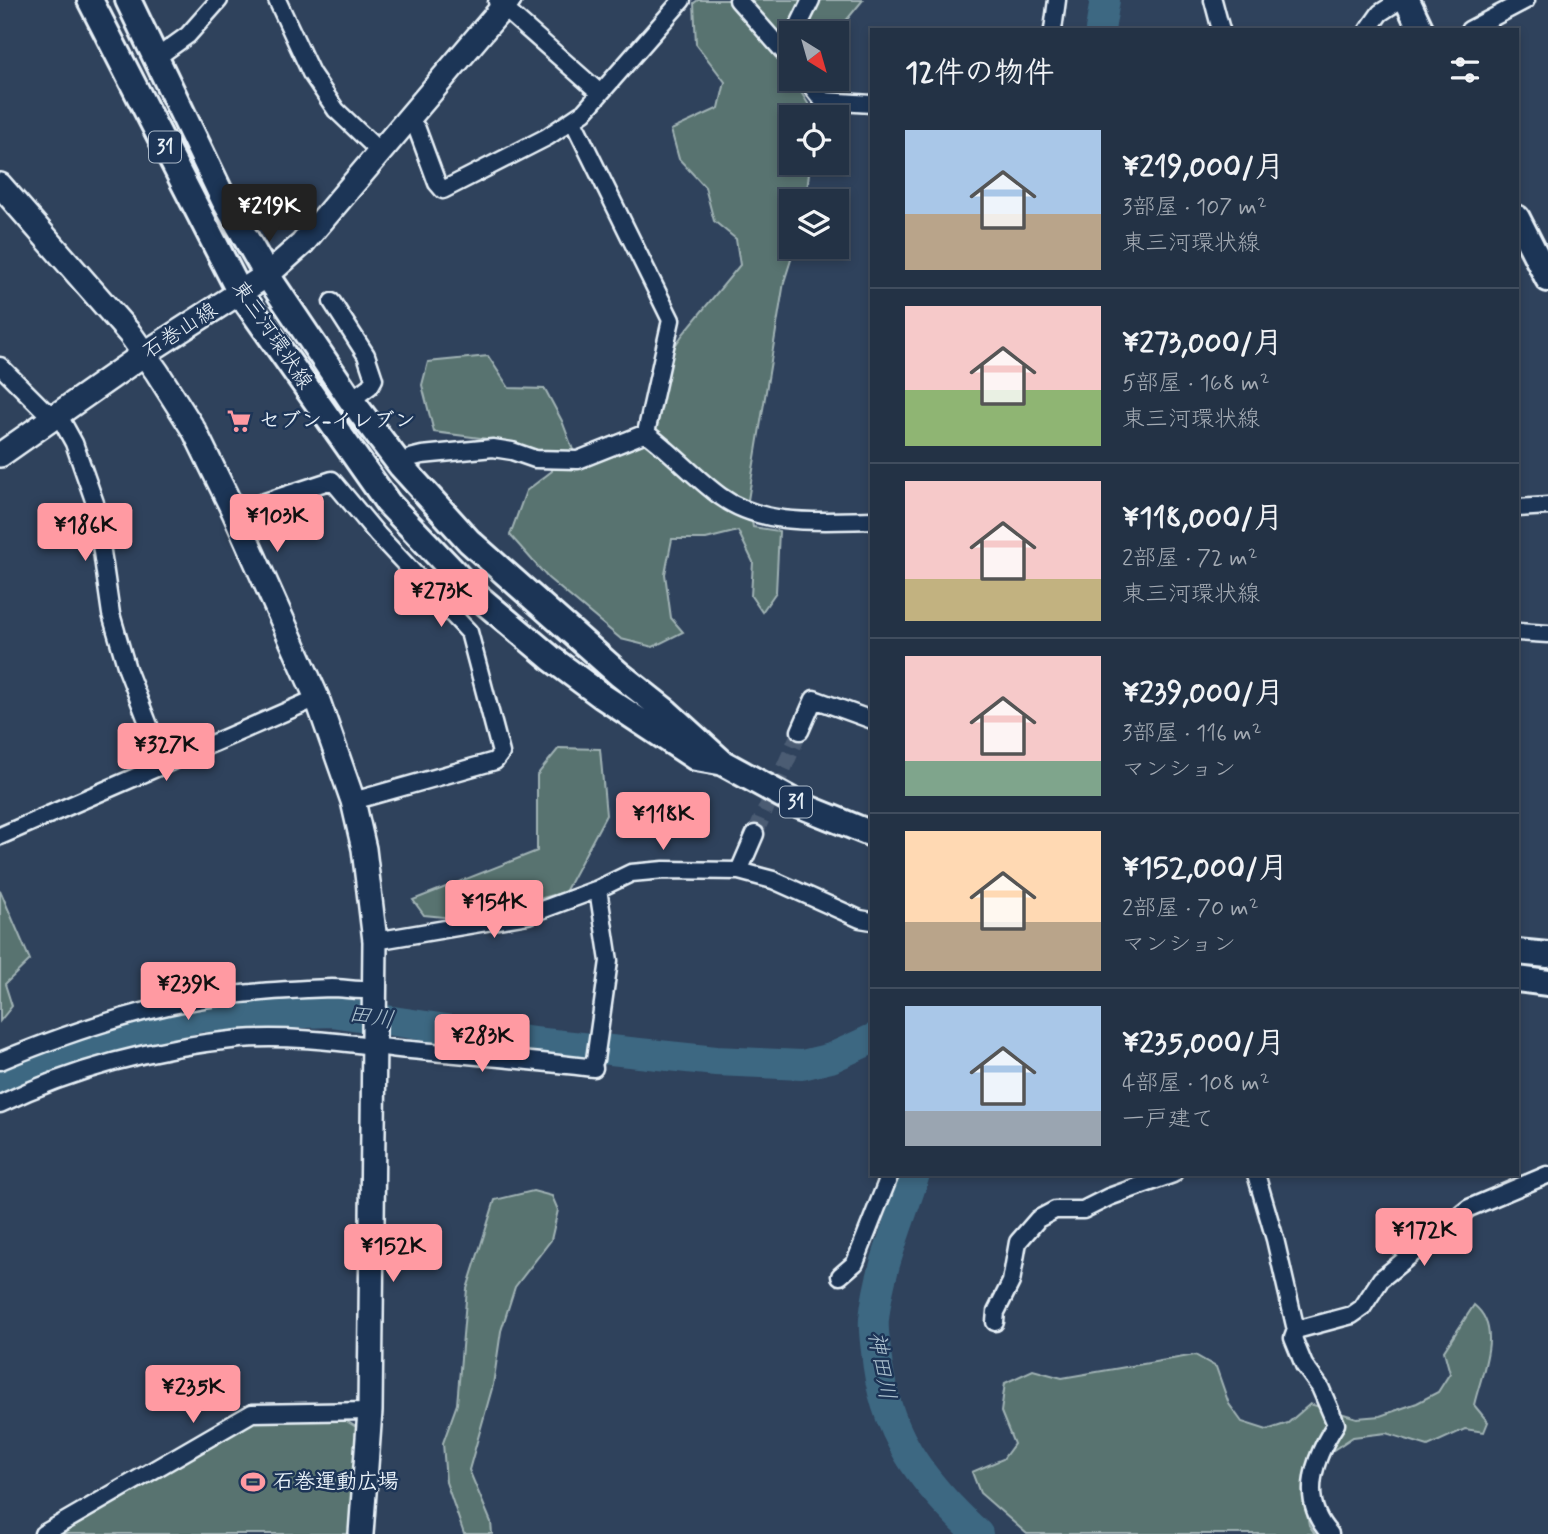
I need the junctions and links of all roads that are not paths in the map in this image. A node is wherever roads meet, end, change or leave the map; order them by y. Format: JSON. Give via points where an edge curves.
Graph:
{"nodes":[{"id":1,"x":90,"y":0,"type":"edge"},
{"id":2,"x":128,"y":0,"type":"edge"},
{"id":3,"x":219,"y":0,"type":"edge"},
{"id":4,"x":277,"y":0,"type":"edge"},
{"id":5,"x":682,"y":0,"type":"edge"},
{"id":6,"x":738,"y":0,"type":"edge"},
{"id":7,"x":811,"y":0,"type":"edge"},
{"id":8,"x":1057,"y":0,"type":"edge"},
{"id":9,"x":1213,"y":0,"type":"edge"},
{"id":10,"x":1400,"y":0,"type":"edge"},
{"id":11,"x":1407,"y":0,"type":"edge"},
{"id":12,"x":1526,"y":0,"type":"edge"},
{"id":13,"x":502,"y":3,"type":"edge"},
{"id":14,"x":801,"y":21,"type":"edge"},
{"id":15,"x":1053,"y":28,"type":"edge"},
{"id":16,"x":1220,"y":28,"type":"edge"},
{"id":17,"x":1369,"y":28,"type":"edge"},
{"id":18,"x":1420,"y":28,"type":"edge"},
{"id":19,"x":1473,"y":28,"type":"edge"},
{"id":20,"x":779,"y":42,"type":"edge"},
{"id":21,"x":156,"y":58,"type":"junction"},
{"id":22,"x":815,"y":91,"type":"edge"},
{"id":23,"x":600,"y":93,"type":"junction"},
{"id":24,"x":870,"y":104,"type":"edge"},
{"id":25,"x":408,"y":120,"type":"junction"},
{"id":26,"x":573,"y":121,"type":"junction"},
{"id":27,"x":379,"y":151,"type":"junction"},
{"id":28,"x":0,"y":185,"type":"edge"},
{"id":29,"x":1519,"y":222,"type":"edge"},
{"id":30,"x":267,"y":275,"type":"junction"},
{"id":31,"x":1548,"y":279,"type":"edge"},
{"id":32,"x":240,"y":293,"type":"junction"},
{"id":33,"x":331,"y":302,"type":"dead end"},
{"id":34,"x":144,"y":354,"type":"junction"},
{"id":35,"x":0,"y":366,"type":"edge"},
{"id":36,"x":351,"y":400,"type":"junction"},
{"id":37,"x":55,"y":415,"type":"junction"},
{"id":38,"x":646,"y":433,"type":"junction"},
{"id":39,"x":0,"y":455,"type":"edge"},
{"id":40,"x":401,"y":466,"type":"junction"},
{"id":41,"x":1548,"y":506,"type":"edge"},
{"id":42,"x":1519,"y":508,"type":"edge"},
{"id":43,"x":234,"y":512,"type":"junction"},
{"id":44,"x":870,"y":520,"type":"edge"},
{"id":45,"x":1519,"y":632,"type":"edge"},
{"id":46,"x":1548,"y":634,"type":"edge"},
{"id":47,"x":317,"y":698,"type":"junction"},
{"id":48,"x":870,"y":719,"type":"edge"},
{"id":49,"x":800,"y":730,"type":"tunnel mouth"},
{"id":50,"x":723,"y":762,"type":"junction"},
{"id":51,"x":164,"y":764,"type":"junction"},
{"id":52,"x":353,"y":801,"type":"junction"},
{"id":53,"x":870,"y":833,"type":"edge"},
{"id":54,"x":755,"y":834,"type":"tunnel mouth"},
{"id":55,"x":0,"y":836,"type":"edge"},
{"id":56,"x":739,"y":871,"type":"junction"},
{"id":57,"x":598,"y":888,"type":"junction"},
{"id":58,"x":870,"y":921,"type":"edge"},
{"id":59,"x":375,"y":942,"type":"junction"},
{"id":60,"x":1519,"y":952,"type":"edge"},
{"id":61,"x":1548,"y":955,"type":"edge"},
{"id":62,"x":1519,"y":979,"type":"edge"},
{"id":63,"x":1548,"y":983,"type":"edge"},
{"id":64,"x":374,"y":994,"type":"junction"},
{"id":65,"x":374,"y":1040,"type":"junction"},
{"id":66,"x":0,"y":1061,"type":"edge"},
{"id":67,"x":0,"y":1104,"type":"edge"},
{"id":68,"x":1547,"y":1175,"type":"edge"},
{"id":69,"x":889,"y":1176,"type":"edge"},
{"id":70,"x":1167,"y":1176,"type":"edge"},
{"id":71,"x":1257,"y":1176,"type":"edge"},
{"id":72,"x":840,"y":1276,"type":"dead end"},
{"id":73,"x":995,"y":1322,"type":"dead end"},
{"id":74,"x":1297,"y":1330,"type":"junction"},
{"id":75,"x":370,"y":1411,"type":"junction"},
{"id":76,"x":43,"y":1534,"type":"edge"},
{"id":77,"x":361,"y":1534,"type":"edge"},
{"id":78,"x":1330,"y":1534,"type":"edge"}],
"edges":[{"from":1,"to":32,"type":"main road","name":"東三河環状線","number":"31"},
{"from":2,"to":21,"type":"main road","name":"東三河環状線","number":"31"},
{"from":3,"to":21,"type":"street","via":[[188,35]]},
{"from":4,"to":27,"type":"street","via":[[311,73],[336,110]]},
{"from":5,"to":23,"type":"street"},
{"from":6,"to":20,"type":"street"},
{"from":7,"to":14,"type":"street"},
{"from":8,"to":15,"type":"street"},
{"from":9,"to":16,"type":"street"},
{"from":10,"to":17,"type":"street","via":[[1380,13]]},
{"from":11,"to":18,"type":"main road"},
{"from":12,"to":19,"type":"street"},
{"from":13,"to":23,"type":"street"},
{"from":13,"to":25,"type":"street","name":"石巻山線"},
{"from":21,"to":30,"type":"main road","name":"東三河環状線","number":"31","via":[[224,200]]},
{"from":22,"to":24,"type":"street","via":[[823,101]]},
{"from":23,"to":26,"type":"street"},
{"from":25,"to":26,"type":"street","via":[[417,129],[443,190]]},
{"from":25,"to":27,"type":"street","name":"石巻山線"},
{"from":26,"to":38,"type":"street","via":[[671,320]]},
{"from":27,"to":30,"type":"street","name":"石巻山線","via":[[302,244]]},
{"from":28,"to":34,"type":"street"},
{"from":29,"to":31,"type":"main road"},
{"from":30,"to":32,"type":"street","name":"石巻山線"},
{"from":30,"to":36,"type":"main road","name":"東三河環状線","number":"31"},
{"from":32,"to":34,"type":"street","name":"石巻山線"},
{"from":32,"to":50,"type":"main road","name":"東三河環状線","number":"31","via":[[388,503],[476,595],[602,696],[696,758]]},
{"from":33,"to":36,"type":"street","via":[[366,355],[374,379]]},
{"from":34,"to":37,"type":"street","name":"石巻山線"},
{"from":34,"to":43,"type":"street","via":[[195,432]]},
{"from":35,"to":37,"type":"street","via":[[43,409]]},
{"from":36,"to":40,"type":"main road","name":"東三河環状線","number":"31"},
{"from":37,"to":39,"type":"street","name":"石巻山線"},
{"from":37,"to":51,"type":"street","via":[[74,443],[95,503],[111,614]]},
{"from":38,"to":40,"type":"street","via":[[578,460],[536,459],[493,448],[422,455]]},
{"from":38,"to":44,"type":"street","via":[[719,496],[754,513],[804,521]]},
{"from":40,"to":50,"type":"main road","name":"東三河環状線","number":"31","via":[[469,541]]},
{"from":41,"to":42,"type":"street"},
{"from":43,"to":47,"type":"street"},
{"from":43,"to":52,"type":"street","via":[[332,480],[470,632],[501,753],[495,761]]},
{"from":45,"to":46,"type":"street"},
{"from":47,"to":51,"type":"street"},
{"from":47,"to":52,"type":"street"},
{"from":48,"to":49,"type":"street","via":[[814,699]]},
{"from":50,"to":53,"type":"main road","name":"東三河環状線","number":"31","via":[[800,805]]},
{"from":51,"to":55,"type":"street"},
{"from":52,"to":59,"type":"street"},
{"from":54,"to":56,"type":"street"},
{"from":56,"to":57,"type":"street","via":[[631,873]]},
{"from":56,"to":58,"type":"street","via":[[773,880]]},
{"from":57,"to":59,"type":"street","via":[[528,915]]},
{"from":57,"to":65,"type":"street","via":[[609,961],[594,1064]]},
{"from":59,"to":64,"type":"street"},
{"from":60,"to":61,"type":"main road"},
{"from":62,"to":63,"type":"main road"},
{"from":64,"to":65,"type":"street"},
{"from":64,"to":66,"type":"street","via":[[309,989],[169,1006]]},
{"from":65,"to":67,"type":"street","via":[[241,1039],[194,1046],[105,1063]]},
{"from":65,"to":75,"type":"street"},
{"from":68,"to":74,"type":"street","via":[[1469,1208],[1381,1279],[1363,1308],[1352,1315]]},
{"from":69,"to":72,"type":"street","via":[[855,1263]]},
{"from":70,"to":73,"type":"street","via":[[1083,1210],[1055,1210],[1038,1219],[1018,1242],[1012,1283]]},
{"from":71,"to":74,"type":"street"},
{"from":74,"to":78,"type":"street","via":[[1293,1338],[1304,1365],[1320,1387],[1336,1424],[1320,1449],[1313,1477],[1312,1500]]},
{"from":75,"to":76,"type":"street","via":[[252,1413]]},
{"from":75,"to":77,"type":"street"}]}
